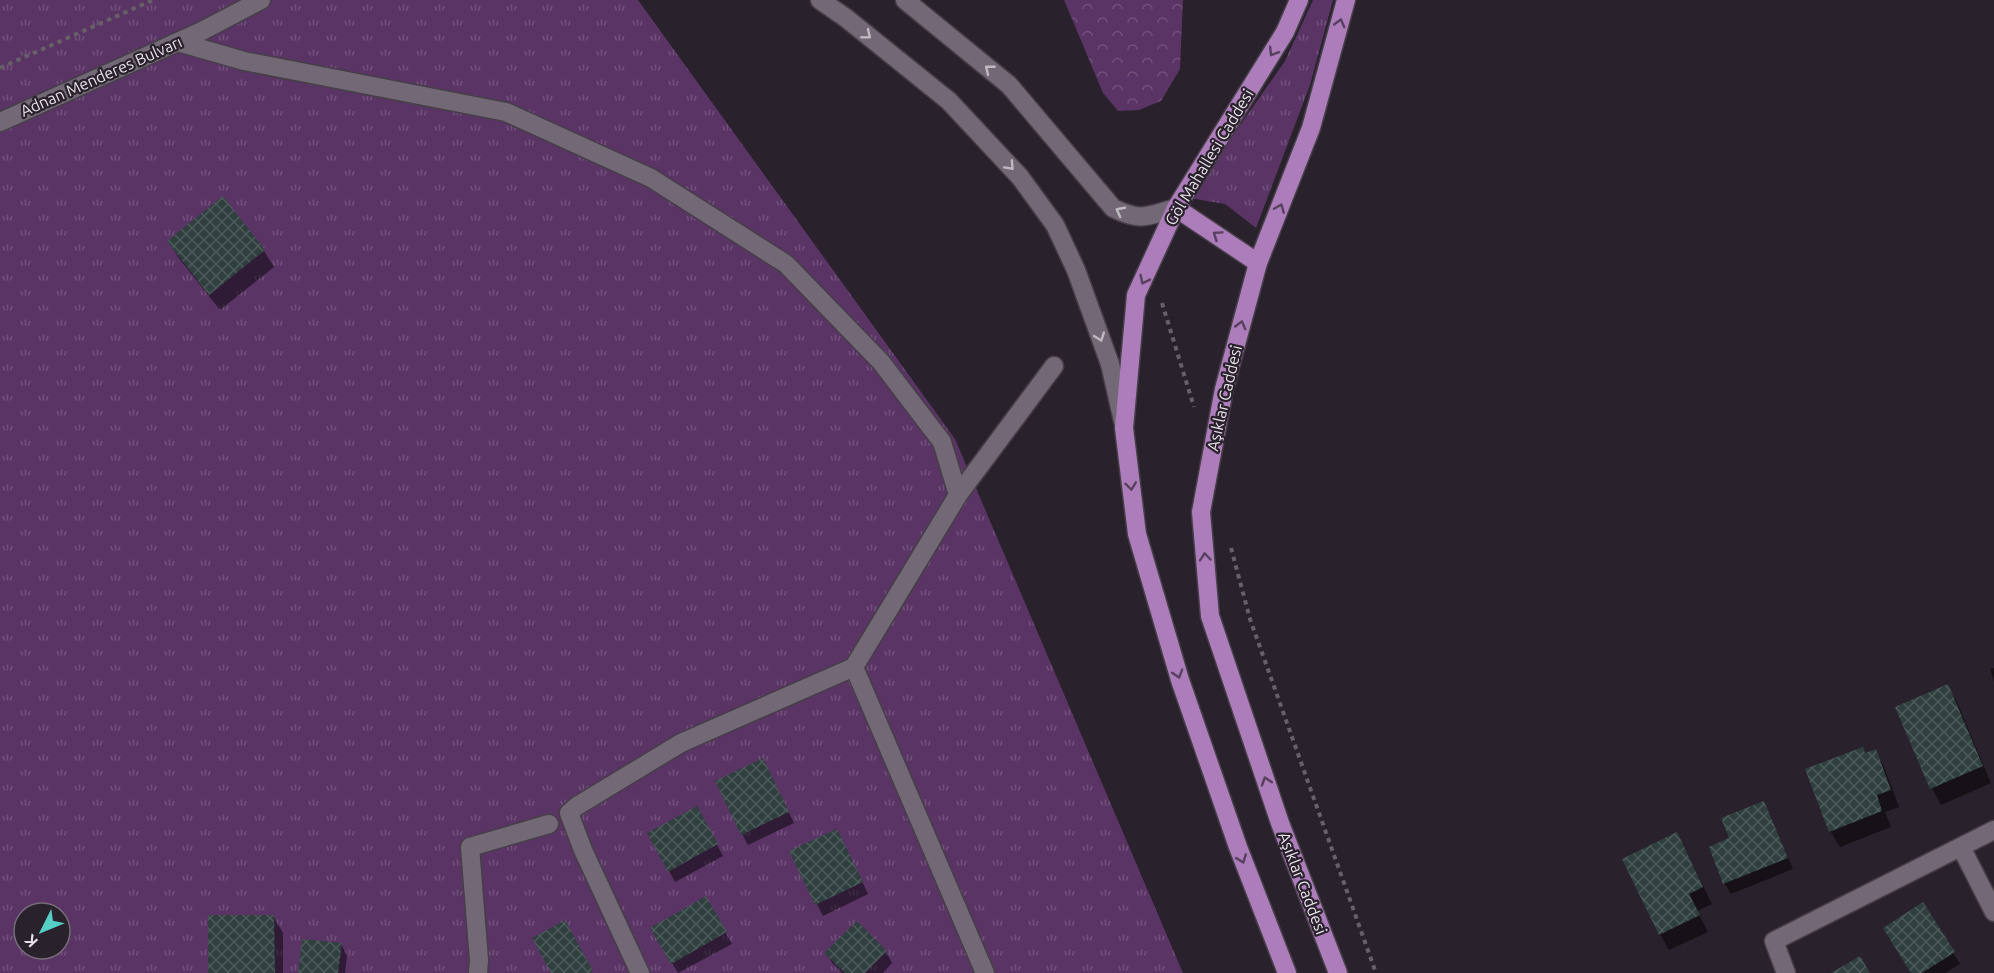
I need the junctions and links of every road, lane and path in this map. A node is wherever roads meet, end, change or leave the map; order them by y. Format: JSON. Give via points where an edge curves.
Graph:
{"nodes":[{"id":1,"x":153,"y":0,"type":"edge"},
{"id":2,"x":233,"y":0,"type":"edge"},
{"id":3,"x":261,"y":0,"type":"edge"},
{"id":4,"x":820,"y":0,"type":"edge"},
{"id":5,"x":905,"y":0,"type":"edge"},
{"id":6,"x":1299,"y":0,"type":"edge"},
{"id":7,"x":1346,"y":0,"type":"edge"},
{"id":8,"x":202,"y":31,"type":"junction"},
{"id":9,"x":178,"y":42,"type":"junction"},
{"id":10,"x":0,"y":68,"type":"edge"},
{"id":11,"x":0,"y":122,"type":"edge"},
{"id":12,"x":1176,"y":208,"type":"junction"},
{"id":13,"x":1258,"y":262,"type":"junction"},
{"id":14,"x":1054,"y":366,"type":"dead end"},
{"id":15,"x":1124,"y":428,"type":"junction"},
{"id":16,"x":958,"y":495,"type":"junction"},
{"id":17,"x":854,"y":667,"type":"junction"},
{"id":18,"x":549,"y":824,"type":"dead end"},
{"id":19,"x":1994,"y":830,"type":"edge"},
{"id":20,"x":1961,"y":847,"type":"junction"},
{"id":21,"x":1994,"y":912,"type":"edge"},
{"id":22,"x":478,"y":973,"type":"edge"},
{"id":23,"x":639,"y":973,"type":"edge"},
{"id":24,"x":985,"y":973,"type":"edge"},
{"id":25,"x":1287,"y":973,"type":"edge"},
{"id":26,"x":1338,"y":973,"type":"edge"},
{"id":27,"x":1786,"y":973,"type":"edge"}],
"edges":[{"from":1,"to":10,"type":"path"},
{"from":2,"to":8,"type":"street","name":"Adnan Menderes Bulvarı"},
{"from":3,"to":8,"type":"street","name":"Adnan Menderes Bulvarı"},
{"from":4,"to":15,"type":"street","one_way":true,"via":[[949,101],[1020,177],[1055,225],[1110,364]]},
{"from":12,"to":5,"type":"street","one_way":true,"via":[[1140,218],[1113,208],[1009,85]]},
{"from":6,"to":12,"type":"main road","name":"Göl Mahallesi Caddesi","one_way":true,"via":[[1285,32]]},
{"from":13,"to":7,"type":"main road","one_way":true,"via":[[1311,128]]},
{"from":8,"to":9,"type":"street","name":"Adnan Menderes Bulvarı"},
{"from":9,"to":11,"type":"street","name":"Adnan Menderes Bulvarı"},
{"from":9,"to":16,"type":"street","via":[[244,61],[506,112],[651,178],[786,264],[881,362],[942,442]]},
{"from":13,"to":12,"type":"main road","one_way":true},
{"from":12,"to":15,"type":"main road","name":"Göl Mahallesi Caddesi","one_way":true,"via":[[1136,295]]},
{"from":26,"to":13,"type":"main road","name":"Aşıklar Caddesi","one_way":true,"via":[[1280,823],[1210,616],[1201,512],[1224,389]]},
{"from":14,"to":16,"type":"street"},
{"from":15,"to":25,"type":"main road","one_way":true,"via":[[1137,534],[1180,680]]},
{"from":16,"to":17,"type":"street"},
{"from":17,"to":23,"type":"street","via":[[681,743],[569,813]]},
{"from":17,"to":24,"type":"street"},
{"from":18,"to":22,"type":"street","via":[[470,847]]},
{"from":19,"to":20,"type":"street"},
{"from":20,"to":21,"type":"street"},
{"from":20,"to":27,"type":"street","via":[[1774,942]]}]}
